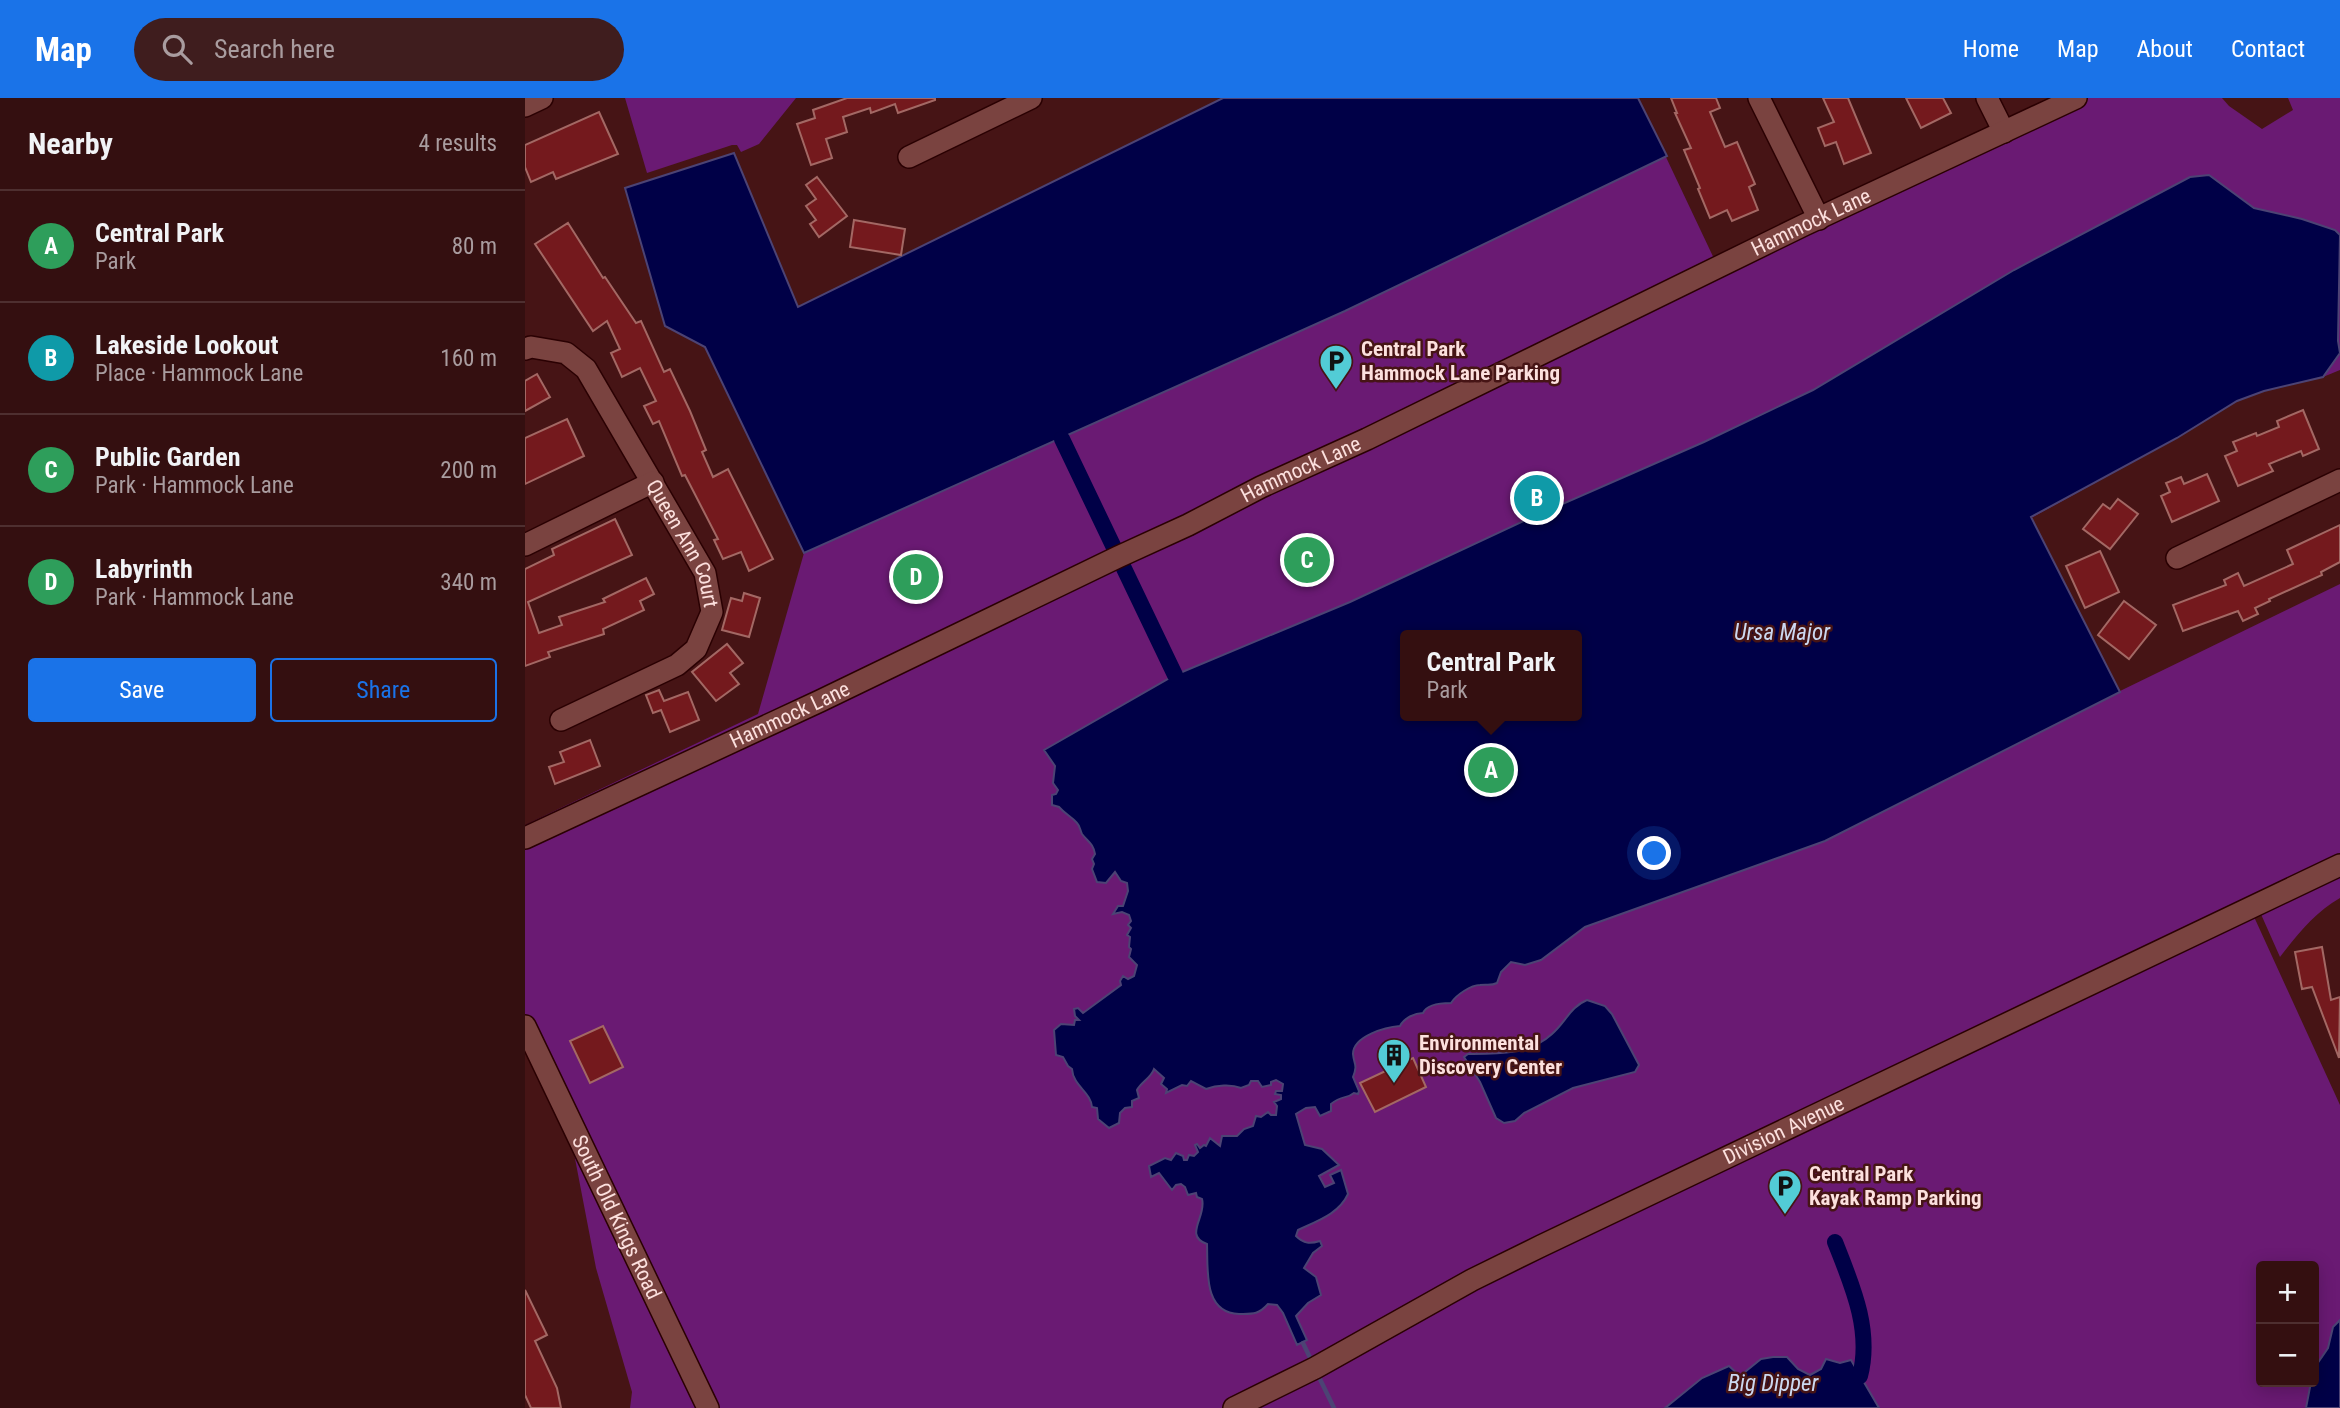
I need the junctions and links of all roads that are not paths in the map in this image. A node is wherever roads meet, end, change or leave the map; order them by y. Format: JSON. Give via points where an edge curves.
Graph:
{"nodes":[{"id":1,"x":542,"y":98,"type":"edge"},
{"id":2,"x":1031,"y":98,"type":"edge"},
{"id":3,"x":1759,"y":98,"type":"edge"},
{"id":4,"x":1987,"y":98,"type":"edge"},
{"id":5,"x":2076,"y":98,"type":"edge"},
{"id":6,"x":525,"y":106,"type":"edge"},
{"id":7,"x":2004,"y":132,"type":"junction"},
{"id":8,"x":909,"y":158,"type":"dead end"},
{"id":9,"x":1819,"y":219,"type":"junction"},
{"id":10,"x":525,"y":349,"type":"edge"},
{"id":11,"x":2340,"y":480,"type":"edge"},
{"id":12,"x":653,"y":482,"type":"junction"},
{"id":13,"x":525,"y":545,"type":"edge"},
{"id":14,"x":2177,"y":558,"type":"dead end"},
{"id":15,"x":561,"y":720,"type":"dead end"},
{"id":16,"x":525,"y":838,"type":"edge"},
{"id":17,"x":2340,"y":865,"type":"edge"},
{"id":18,"x":526,"y":1031,"type":"edge"},
{"id":19,"x":708,"y":1408,"type":"edge"},
{"id":20,"x":1234,"y":1408,"type":"edge"}],
"edges":[{"from":1,"to":6,"type":"street"},
{"from":2,"to":8,"type":"street"},
{"from":3,"to":9,"type":"street"},
{"from":4,"to":7,"type":"street"},
{"from":5,"to":7,"type":"street","name":"Hammock Lane"},
{"from":7,"to":9,"type":"street","name":"Hammock Lane"},
{"from":9,"to":16,"type":"street","name":"Hammock Lane","via":[[1188,525]]},
{"from":10,"to":12,"type":"street","name":"Queen Ann Court","via":[[566,353],[586,369]]},
{"from":11,"to":14,"type":"street"},
{"from":12,"to":13,"type":"street"},
{"from":12,"to":15,"type":"street","name":"Queen Ann Court","via":[[705,573],[712,612],[696,649],[677,665]]},
{"from":17,"to":20,"type":"street","name":"Division Avenue","via":[[1541,1246]]},
{"from":18,"to":19,"type":"street","name":"South Old Kings Road"}]}
